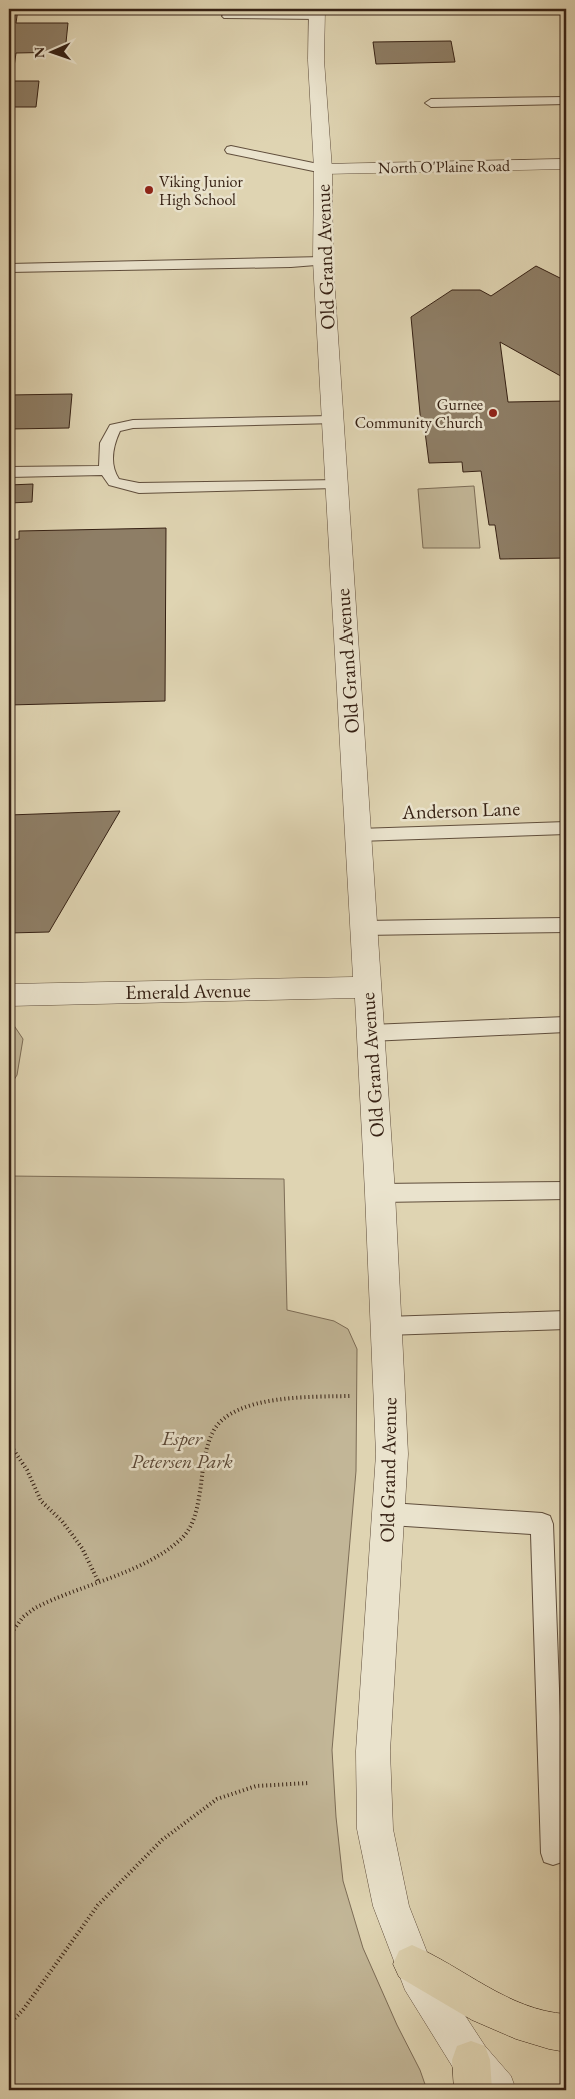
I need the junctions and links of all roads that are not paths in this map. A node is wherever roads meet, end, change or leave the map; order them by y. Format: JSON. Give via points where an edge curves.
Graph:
{"nodes":[{"id":1,"x":317,"y":12,"type":"edge"},
{"id":2,"x":228,"y":16,"type":"dead end"},
{"id":3,"x":566,"y":100,"type":"edge"},
{"id":4,"x":431,"y":103,"type":"dead end"},
{"id":5,"x":231,"y":150,"type":"dead end"},
{"id":6,"x":566,"y":164,"type":"edge"},
{"id":7,"x":323,"y":169,"type":"junction"},
{"id":8,"x":323,"y":261,"type":"junction"},
{"id":9,"x":9,"y":268,"type":"edge"},
{"id":10,"x":331,"y":420,"type":"junction"},
{"id":11,"x":106,"y":470,"type":"junction"},
{"id":12,"x":9,"y":472,"type":"edge"},
{"id":13,"x":336,"y":483,"type":"junction"},
{"id":14,"x":566,"y":828,"type":"edge"},
{"id":15,"x":358,"y":835,"type":"junction"},
{"id":16,"x":566,"y":925,"type":"edge"},
{"id":17,"x":363,"y":928,"type":"junction"},
{"id":18,"x":367,"y":987,"type":"junction"},
{"id":19,"x":9,"y":995,"type":"edge"},
{"id":20,"x":566,"y":1024,"type":"edge"},
{"id":21,"x":370,"y":1033,"type":"junction"},
{"id":22,"x":566,"y":1190,"type":"edge"},
{"id":23,"x":380,"y":1193,"type":"junction"},
{"id":24,"x":566,"y":1320,"type":"edge"},
{"id":25,"x":386,"y":1326,"type":"junction"},
{"id":26,"x":390,"y":1514,"type":"junction"},
{"id":27,"x":553,"y":1853,"type":"dead end"},
{"id":28,"x":412,"y":1964,"type":"junction"},
{"id":29,"x":566,"y":2033,"type":"edge"},
{"id":30,"x":472,"y":2075,"type":"edge"},
{"id":31,"x":497,"y":2090,"type":"edge"}],
"edges":[{"from":1,"to":2,"type":"lane"},
{"from":1,"to":7,"type":"street","name":"Old Grand Avenue","via":[[316,60]]},
{"from":3,"to":4,"type":"lane"},
{"from":5,"to":7,"type":"lane"},
{"from":6,"to":7,"type":"street","name":"North O'Plaine Road"},
{"from":7,"to":8,"type":"street","name":"Old Grand Avenue"},
{"from":8,"to":9,"type":"lane"},
{"from":8,"to":10,"type":"street","name":"Old Grand Avenue"},
{"from":10,"to":11,"type":"lane","via":[[132,424],[115,428],[107,443]]},
{"from":10,"to":13,"type":"street","name":"Old Grand Avenue"},
{"from":11,"to":12,"type":"lane"},
{"from":11,"to":13,"type":"lane","via":[[114,482],[139,488]]},
{"from":13,"to":15,"type":"street","name":"Old Grand Avenue"},
{"from":14,"to":15,"type":"lane","name":"Anderson Lane"},
{"from":15,"to":17,"type":"street","name":"Old Grand Avenue"},
{"from":16,"to":17,"type":"lane"},
{"from":17,"to":18,"type":"street","name":"Old Grand Avenue"},
{"from":18,"to":19,"type":"street","name":"Emerald Avenue"},
{"from":18,"to":21,"type":"street","name":"Old Grand Avenue"},
{"from":20,"to":21,"type":"lane"},
{"from":21,"to":23,"type":"street","name":"Old Grand Avenue"},
{"from":22,"to":23,"type":"lane"},
{"from":23,"to":25,"type":"street","name":"Old Grand Avenue"},
{"from":24,"to":25,"type":"lane"},
{"from":25,"to":26,"type":"street","name":"Old Grand Avenue","via":[[392,1454]]},
{"from":26,"to":27,"type":"lane","via":[[542,1524]]},
{"from":26,"to":28,"type":"street","name":"Old Grand Avenue","via":[[373,1751],[375,1830],[391,1906]]},
{"from":28,"to":29,"type":"main road","via":[[505,2016]]},
{"from":28,"to":30,"type":"street","name":"Old Grand Avenue"},
{"from":30,"to":31,"type":"street","name":"Old Grand Avenue"}]}
